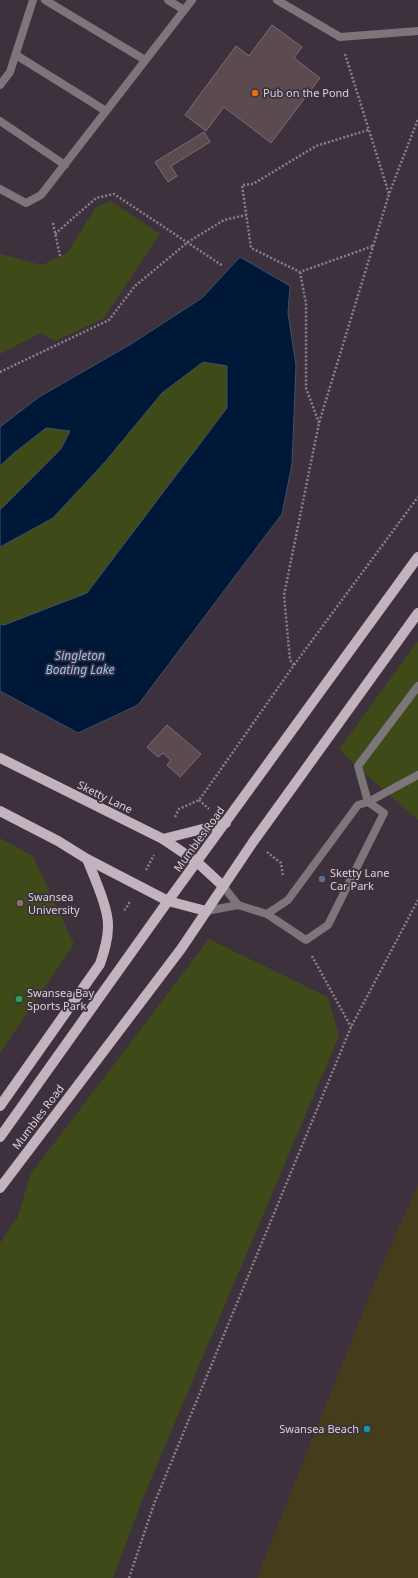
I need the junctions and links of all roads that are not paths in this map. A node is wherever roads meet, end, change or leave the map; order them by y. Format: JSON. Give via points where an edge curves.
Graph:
{"nodes":[{"id":1,"x":33,"y":0,"type":"edge"},
{"id":2,"x":45,"y":0,"type":"edge"},
{"id":3,"x":168,"y":0,"type":"edge"},
{"id":4,"x":192,"y":0,"type":"edge"},
{"id":5,"x":277,"y":0,"type":"edge"},
{"id":6,"x":184,"y":10,"type":"junction"},
{"id":7,"x":418,"y":31,"type":"edge"},
{"id":8,"x":16,"y":55,"type":"junction"},
{"id":9,"x":145,"y":60,"type":"junction"},
{"id":10,"x":0,"y":86,"type":"edge"},
{"id":11,"x":106,"y":111,"type":"junction"},
{"id":12,"x":0,"y":120,"type":"edge"},
{"id":13,"x":64,"y":165,"type":"junction"},
{"id":14,"x":0,"y":189,"type":"edge"},
{"id":15,"x":418,"y":556,"type":"edge"},
{"id":16,"x":418,"y":613,"type":"edge"},
{"id":17,"x":418,"y":686,"type":"edge"},
{"id":18,"x":0,"y":758,"type":"edge"},
{"id":19,"x":418,"y":775,"type":"edge"},
{"id":20,"x":368,"y":802,"type":"junction"},
{"id":21,"x":0,"y":811,"type":"edge"},
{"id":22,"x":226,"y":823,"type":"junction"},
{"id":23,"x":163,"y":839,"type":"junction"},
{"id":24,"x":87,"y":859,"type":"junction"},
{"id":25,"x":197,"y":862,"type":"junction"},
{"id":26,"x":224,"y":886,"type":"junction"},
{"id":27,"x":168,"y":902,"type":"junction"},
{"id":28,"x":238,"y":906,"type":"junction"},
{"id":29,"x":206,"y":911,"type":"junction"},
{"id":30,"x":267,"y":914,"type":"junction"},
{"id":31,"x":0,"y":1106,"type":"edge"},
{"id":32,"x":0,"y":1137,"type":"edge"},
{"id":33,"x":0,"y":1188,"type":"edge"}],
"edges":[{"from":1,"to":8,"type":"lane"},
{"from":2,"to":9,"type":"lane"},
{"from":3,"to":6,"type":"lane"},
{"from":4,"to":6,"type":"lane"},
{"from":5,"to":7,"type":"lane","via":[[340,37]]},
{"from":6,"to":9,"type":"lane"},
{"from":8,"to":10,"type":"lane","via":[[10,72]]},
{"from":8,"to":11,"type":"lane"},
{"from":9,"to":11,"type":"lane"},
{"from":11,"to":13,"type":"lane"},
{"from":12,"to":13,"type":"lane"},
{"from":13,"to":14,"type":"lane","via":[[41,195],[26,203]]},
{"from":15,"to":22,"type":"main road","name":"Mumbles Road"},
{"from":16,"to":26,"type":"main road","name":"Mumbles Road"},
{"from":17,"to":20,"type":"lane","via":[[358,766]]},
{"from":18,"to":23,"type":"main road","name":"Sketty Lane"},
{"from":19,"to":20,"type":"lane"},
{"from":20,"to":30,"type":"lane","via":[[358,805],[288,900]]},
{"from":20,"to":30,"type":"lane","via":[[384,813],[328,925],[306,940]]},
{"from":21,"to":24,"type":"main road"},
{"from":22,"to":23,"type":"main road"},
{"from":22,"to":25,"type":"main road","name":"Mumbles Road"},
{"from":23,"to":25,"type":"main road","name":"Sketty Lane"},
{"from":24,"to":27,"type":"main road"},
{"from":24,"to":31,"type":"main road","via":[[107,915],[106,946],[100,964]]},
{"from":25,"to":26,"type":"main road","name":"Sketty Lane"},
{"from":25,"to":27,"type":"main road","name":"Mumbles Road"},
{"from":26,"to":28,"type":"lane"},
{"from":26,"to":29,"type":"main road","name":"Mumbles Road"},
{"from":27,"to":29,"type":"main road"},
{"from":27,"to":32,"type":"main road","name":"Mumbles Road"},
{"from":28,"to":29,"type":"lane"},
{"from":28,"to":30,"type":"lane"},
{"from":29,"to":33,"type":"main road","name":"Mumbles Road","via":[[181,949]]}]}
